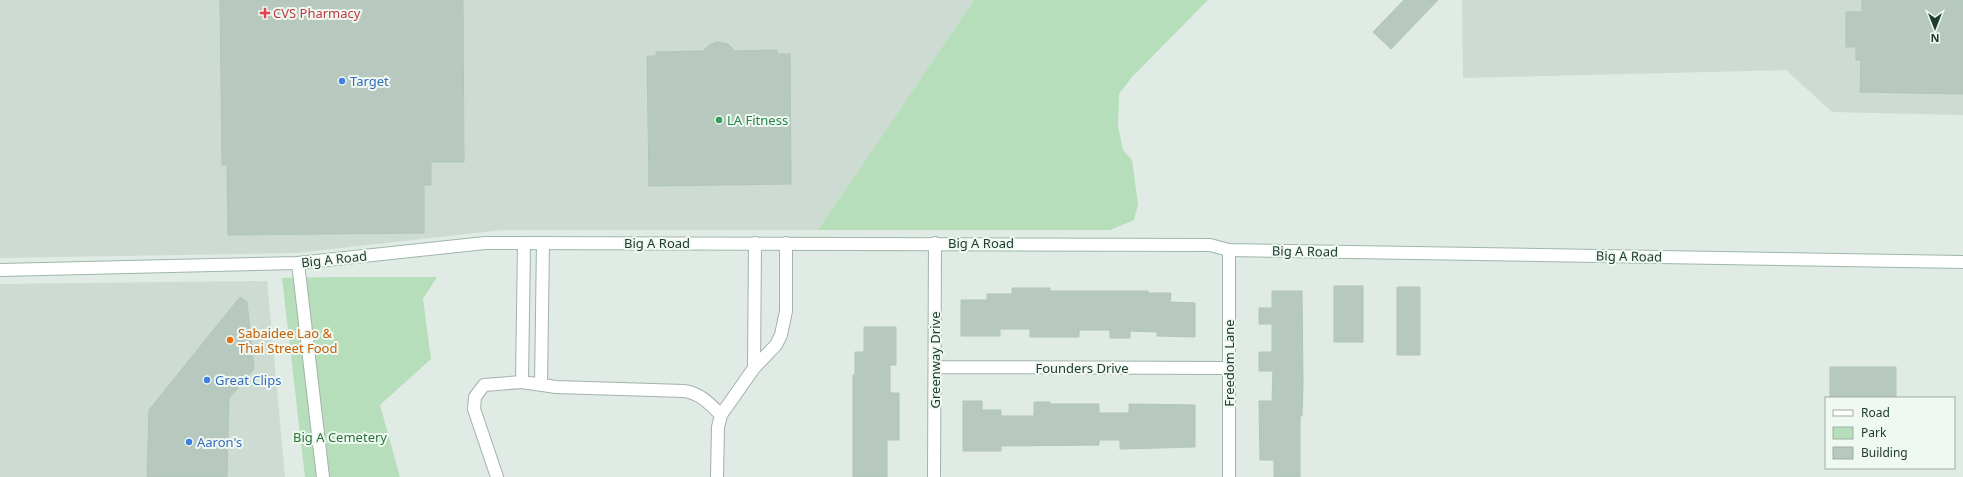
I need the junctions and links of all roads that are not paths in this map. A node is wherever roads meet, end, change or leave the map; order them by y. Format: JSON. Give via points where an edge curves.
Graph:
{"nodes":[{"id":1,"x":524,"y":243,"type":"junction"},
{"id":2,"x":543,"y":243,"type":"junction"},
{"id":3,"x":755,"y":243,"type":"junction"},
{"id":4,"x":786,"y":243,"type":"junction"},
{"id":5,"x":935,"y":243,"type":"junction"},
{"id":6,"x":1229,"y":250,"type":"junction"},
{"id":7,"x":1963,"y":262,"type":"edge"},
{"id":8,"x":298,"y":263,"type":"junction"},
{"id":9,"x":0,"y":270,"type":"edge"},
{"id":10,"x":935,"y":367,"type":"junction"},
{"id":11,"x":754,"y":368,"type":"junction"},
{"id":12,"x":1229,"y":368,"type":"junction"},
{"id":13,"x":522,"y":382,"type":"junction"},
{"id":14,"x":541,"y":384,"type":"junction"},
{"id":15,"x":721,"y":415,"type":"junction"},
{"id":16,"x":322,"y":477,"type":"edge"},
{"id":17,"x":497,"y":477,"type":"edge"},
{"id":18,"x":717,"y":477,"type":"edge"},
{"id":19,"x":934,"y":477,"type":"edge"},
{"id":20,"x":1229,"y":477,"type":"edge"}],
"edges":[{"from":1,"to":2,"type":"street","name":"Big A Road"},
{"from":1,"to":8,"type":"street","name":"Big A Road","via":[[485,243]]},
{"from":1,"to":13,"type":"street"},
{"from":2,"to":3,"type":"street","name":"Big A Road"},
{"from":2,"to":14,"type":"street"},
{"from":3,"to":4,"type":"street","name":"Big A Road"},
{"from":3,"to":11,"type":"street"},
{"from":4,"to":5,"type":"street","name":"Big A Road"},
{"from":4,"to":11,"type":"street","via":[[786,311],[781,335],[776,346]]},
{"from":5,"to":6,"type":"street","name":"Big A Road","via":[[1210,245]]},
{"from":5,"to":10,"type":"street","name":"Greenway Drive"},
{"from":6,"to":7,"type":"street","name":"Big A Road"},
{"from":6,"to":12,"type":"street","name":"Freedom Lane"},
{"from":8,"to":9,"type":"street","name":"Big A Road"},
{"from":8,"to":16,"type":"street"},
{"from":10,"to":12,"type":"street","name":"Founders Drive"},
{"from":10,"to":19,"type":"street","name":"Greenway Drive"},
{"from":11,"to":15,"type":"street"},
{"from":12,"to":20,"type":"street","name":"Freedom Lane"},
{"from":13,"to":14,"type":"street"},
{"from":13,"to":17,"type":"street","via":[[484,384],[475,397],[474,409]]},
{"from":14,"to":15,"type":"street","via":[[556,387],[693,392]]},
{"from":15,"to":18,"type":"street","via":[[718,427]]}]}
